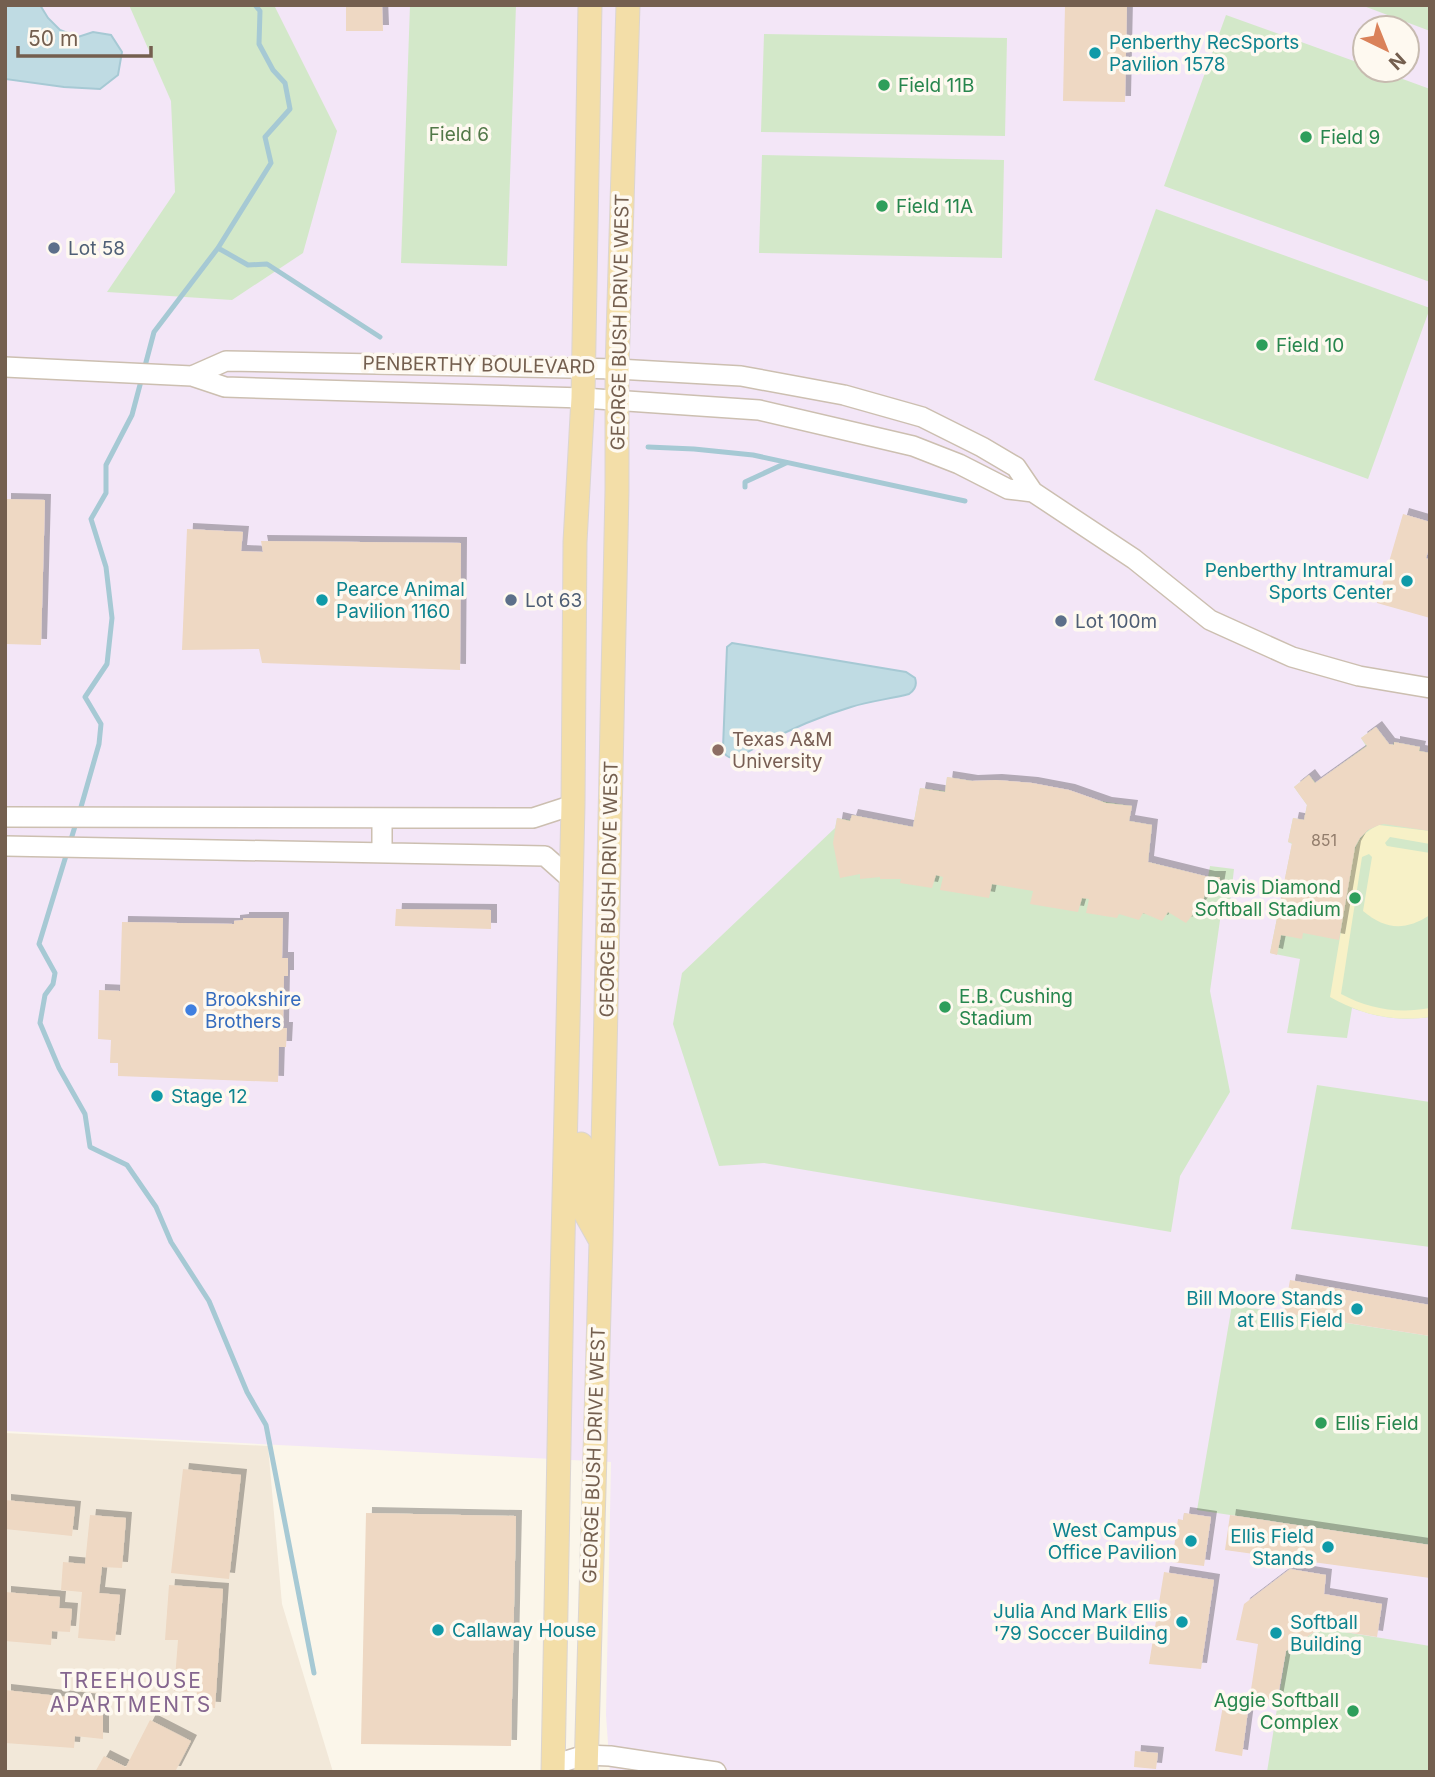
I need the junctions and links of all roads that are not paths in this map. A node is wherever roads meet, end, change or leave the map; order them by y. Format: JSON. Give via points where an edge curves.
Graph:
{"nodes":[{"id":1,"x":590,"y":5,"type":"edge"},
{"id":2,"x":628,"y":5,"type":"edge"},
{"id":3,"x":5,"y":367,"type":"edge"},
{"id":4,"x":583,"y":368,"type":"junction"},
{"id":5,"x":617,"y":369,"type":"junction"},
{"id":6,"x":192,"y":376,"type":"junction"},
{"id":7,"x":583,"y":398,"type":"junction"},
{"id":8,"x":617,"y":401,"type":"junction"},
{"id":9,"x":1033,"y":492,"type":"junction"},
{"id":10,"x":1430,"y":688,"type":"edge"},
{"id":11,"x":573,"y":805,"type":"junction"},
{"id":12,"x":5,"y":817,"type":"edge"},
{"id":13,"x":382,"y":818,"type":"junction"},
{"id":14,"x":5,"y":846,"type":"edge"},
{"id":15,"x":382,"y":853,"type":"junction"},
{"id":16,"x":572,"y":880,"type":"junction"},
{"id":17,"x":566,"y":1104,"type":"junction"},
{"id":18,"x":601,"y":1241,"type":"junction"},
{"id":19,"x":586,"y":1763,"type":"edge"},
{"id":20,"x":553,"y":1768,"type":"edge"},
{"id":21,"x":716,"y":1772,"type":"edge"}],
"edges":[{"from":1,"to":4,"type":"main road","name":"GEORGE BUSH DRIVE WEST"},
{"from":2,"to":5,"type":"main road","name":"GEORGE BUSH DRIVE WEST"},
{"from":3,"to":6,"type":"street","name":"PENBERTHY BOULEVARD"},
{"from":4,"to":5,"type":"street","name":"PENBERTHY BOULEVARD"},
{"from":4,"to":6,"type":"street","name":"PENBERTHY BOULEVARD","via":[[226,361]]},
{"from":4,"to":7,"type":"main road","name":"GEORGE BUSH DRIVE WEST"},
{"from":5,"to":8,"type":"main road","name":"GEORGE BUSH DRIVE WEST"},
{"from":5,"to":9,"type":"street","name":"PENBERTHY BOULEVARD","via":[[741,376],[844,395],[922,417],[1016,467]]},
{"from":6,"to":7,"type":"street","name":"PENBERTHY BOULEVARD","via":[[225,387]]},
{"from":7,"to":8,"type":"street","name":"PENBERTHY BOULEVARD"},
{"from":7,"to":11,"type":"main road","name":"GEORGE BUSH DRIVE WEST","via":[[575,542]]},
{"from":8,"to":9,"type":"street","name":"PENBERTHY BOULEVARD","via":[[760,410],[914,446],[1008,489]]},
{"from":8,"to":18,"type":"main road","name":"GEORGE BUSH DRIVE WEST"},
{"from":9,"to":10,"type":"street","name":"PENBERTHY BOULEVARD","via":[[1134,559],[1210,620],[1292,657],[1359,676]]},
{"from":11,"to":13,"type":"street","via":[[533,818]]},
{"from":11,"to":16,"type":"main road","name":"GEORGE BUSH DRIVE WEST"},
{"from":12,"to":13,"type":"street"},
{"from":13,"to":15,"type":"street"},
{"from":14,"to":15,"type":"street"},
{"from":15,"to":16,"type":"street","via":[[545,856]]},
{"from":16,"to":17,"type":"main road","name":"GEORGE BUSH DRIVE WEST"},
{"from":17,"to":18,"type":"main road","via":[[581,1110],[580,1204]]},
{"from":17,"to":20,"type":"main road","name":"GEORGE BUSH DRIVE WEST"},
{"from":18,"to":19,"type":"main road","name":"GEORGE BUSH DRIVE WEST"},
{"from":19,"to":20,"type":"street"},
{"from":19,"to":21,"type":"street","via":[[610,1756]]}]}
